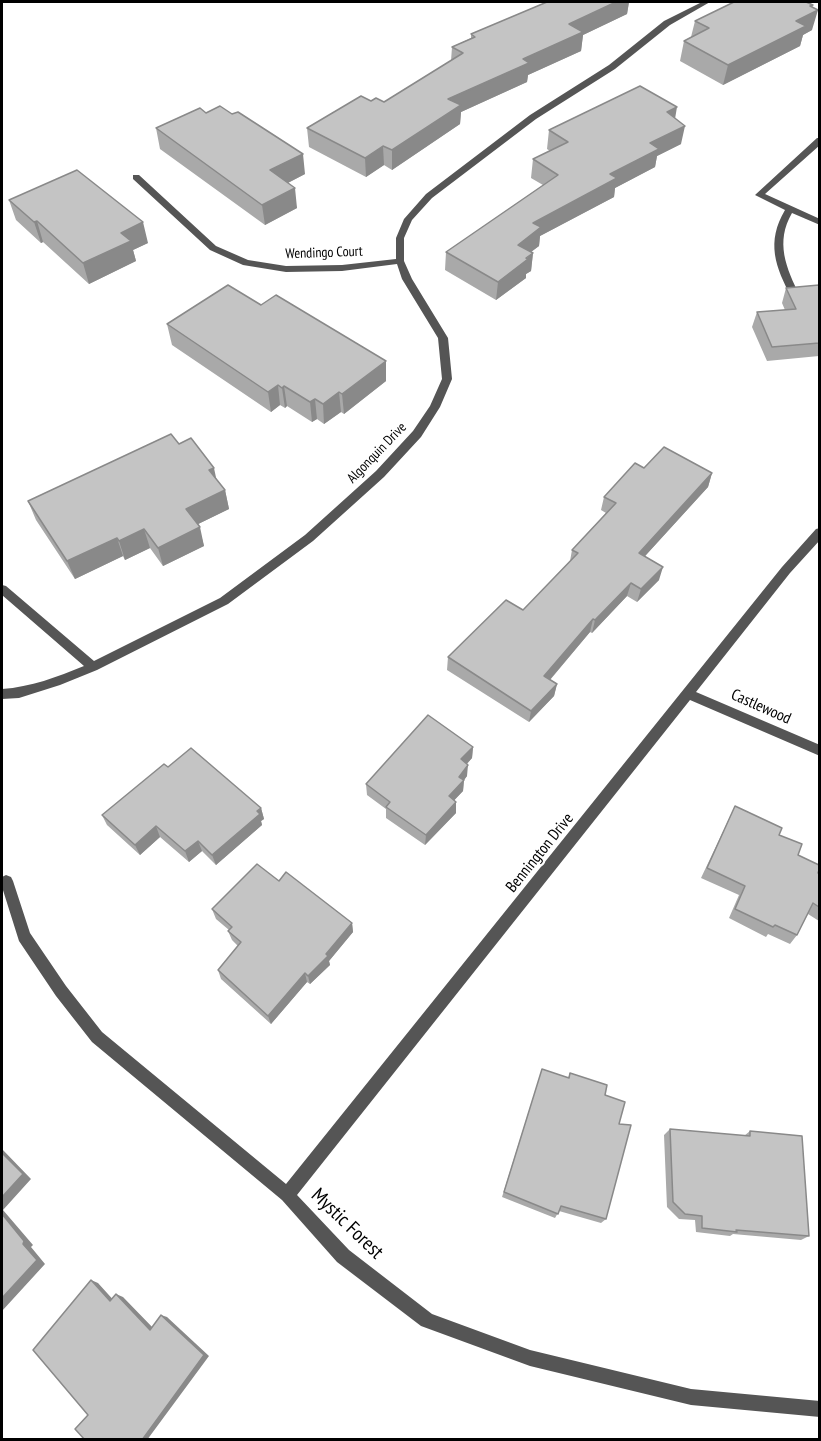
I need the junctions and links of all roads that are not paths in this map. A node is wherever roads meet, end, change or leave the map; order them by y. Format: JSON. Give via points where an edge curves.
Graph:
{"nodes":[{"id":1,"x":706,"y":2,"type":"edge"},
{"id":2,"x":819,"y":140,"type":"edge"},
{"id":3,"x":136,"y":177,"type":"dead end"},
{"id":4,"x":790,"y":209,"type":"junction"},
{"id":5,"x":819,"y":222,"type":"edge"},
{"id":6,"x":400,"y":261,"type":"junction"},
{"id":7,"x":795,"y":296,"type":"edge"},
{"id":8,"x":819,"y":532,"type":"edge"},
{"id":9,"x":2,"y":589,"type":"edge"},
{"id":10,"x":93,"y":668,"type":"junction"},
{"id":11,"x":2,"y":694,"type":"edge"},
{"id":12,"x":689,"y":694,"type":"junction"},
{"id":13,"x":819,"y":751,"type":"edge"},
{"id":14,"x":6,"y":881,"type":"dead end"},
{"id":15,"x":287,"y":1195,"type":"junction"},
{"id":16,"x":819,"y":1409,"type":"edge"}],
"edges":[{"from":1,"to":6,"type":"street","via":[[659,28],[612,67],[533,117],[429,196],[408,219],[400,238]]},
{"from":2,"to":4,"type":"street","via":[[759,195]]},
{"from":3,"to":6,"type":"street","name":"Wendingo Court","via":[[213,248],[246,263],[286,269]]},
{"from":4,"to":5,"type":"street"},
{"from":4,"to":7,"type":"street","via":[[781,222],[778,246]]},
{"from":6,"to":10,"type":"street","name":"Algonquin Drive","via":[[443,338],[447,358],[447,380],[417,434],[380,474],[309,538],[224,601]]},
{"from":8,"to":12,"type":"street","name":"Bennington Drive"},
{"from":9,"to":10,"type":"street"},
{"from":10,"to":11,"type":"street","name":"Algonquin Drive","via":[[19,693]]},
{"from":12,"to":13,"type":"street","name":"Castlewood"},
{"from":12,"to":15,"type":"street","name":"Bennington Drive"},
{"from":14,"to":15,"type":"street","name":"Mystic Forest","via":[[24,936],[97,1037]]},
{"from":15,"to":16,"type":"street","name":"Mystic Forest","via":[[343,1256],[427,1320],[530,1358],[691,1397]]}]}
